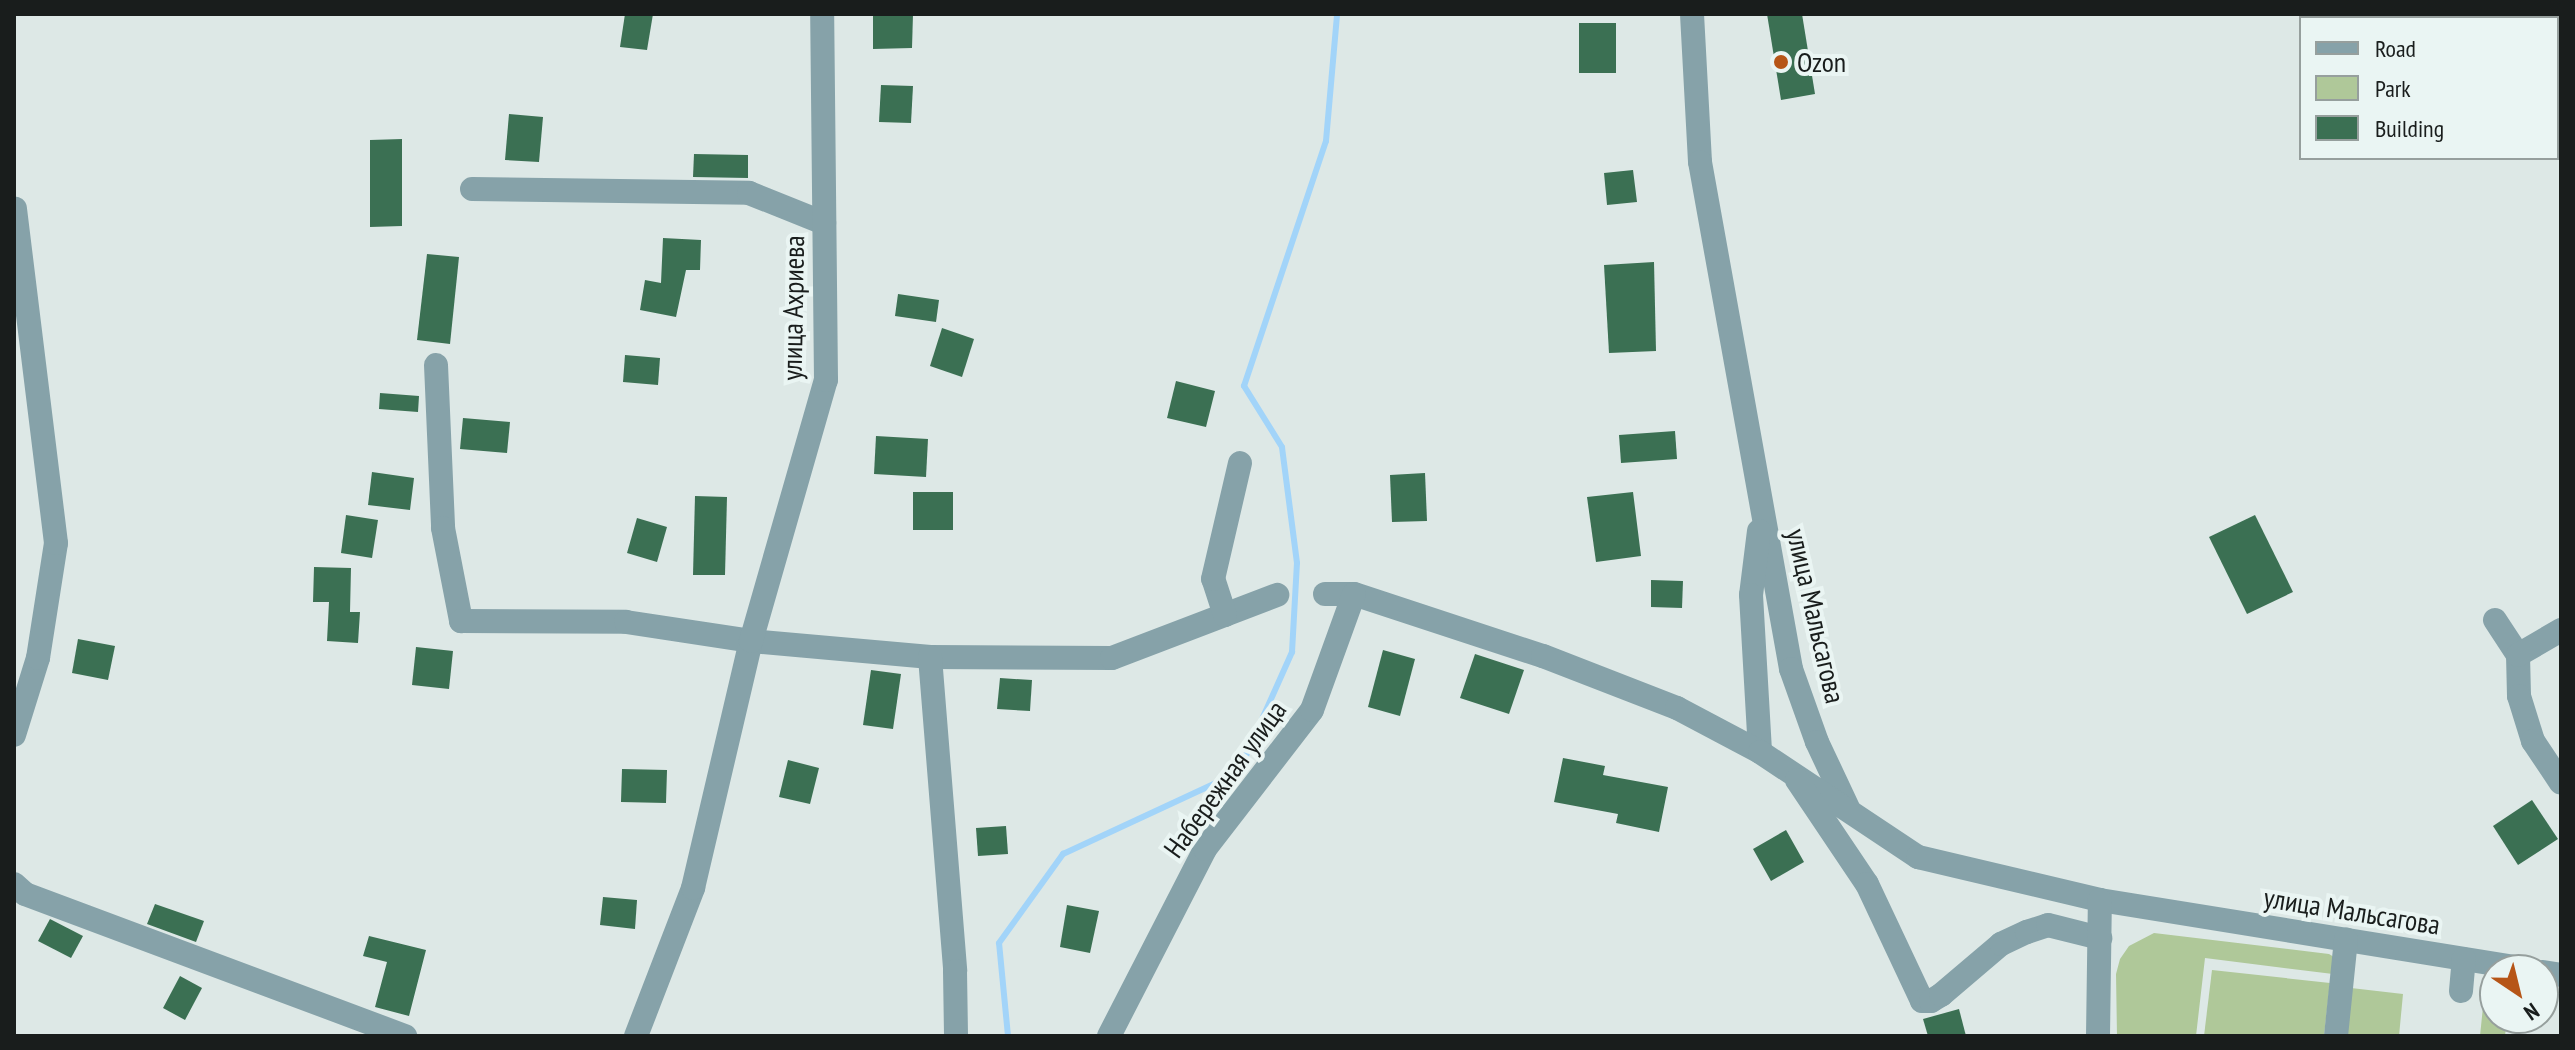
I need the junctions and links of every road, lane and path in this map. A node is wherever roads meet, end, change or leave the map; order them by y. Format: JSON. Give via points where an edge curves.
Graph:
{"nodes":[{"id":1,"x":1692,"y":14,"type":"edge"},
{"id":2,"x":816,"y":15,"type":"edge"},
{"id":3,"x":472,"y":189,"type":"dead end"},
{"id":4,"x":15,"y":208,"type":"edge"},
{"id":5,"x":824,"y":223,"type":"junction"},
{"id":6,"x":436,"y":365,"type":"dead end"},
{"id":7,"x":1240,"y":463,"type":"dead end"},
{"id":8,"x":1761,"y":509,"type":"junction"},
{"id":9,"x":1325,"y":594,"type":"dead end"},
{"id":10,"x":1354,"y":594,"type":"junction"},
{"id":11,"x":1277,"y":595,"type":"dead end"},
{"id":12,"x":1225,"y":615,"type":"junction"},
{"id":13,"x":2495,"y":620,"type":"dead end"},
{"id":14,"x":2561,"y":630,"type":"edge"},
{"id":15,"x":751,"y":641,"type":"junction"},
{"id":16,"x":2518,"y":655,"type":"junction"},
{"id":17,"x":930,"y":657,"type":"junction"},
{"id":18,"x":14,"y":735,"type":"edge"},
{"id":19,"x":1760,"y":752,"type":"junction"},
{"id":20,"x":1793,"y":774,"type":"junction"},
{"id":21,"x":2558,"y":774,"type":"edge"},
{"id":22,"x":1849,"y":810,"type":"junction"},
{"id":23,"x":14,"y":884,"type":"edge"},
{"id":24,"x":2100,"y":900,"type":"junction"},
{"id":25,"x":2100,"y":938,"type":"junction"},
{"id":26,"x":2346,"y":940,"type":"junction"},
{"id":27,"x":2464,"y":959,"type":"junction"},
{"id":28,"x":2479,"y":962,"type":"edge"},
{"id":29,"x":2461,"y":991,"type":"dead end"},
{"id":30,"x":405,"y":1036,"type":"edge"},
{"id":31,"x":636,"y":1036,"type":"edge"},
{"id":32,"x":956,"y":1036,"type":"edge"},
{"id":33,"x":1109,"y":1036,"type":"edge"},
{"id":34,"x":2098,"y":1036,"type":"edge"},
{"id":35,"x":2336,"y":1036,"type":"edge"}],
"edges":[{"from":1,"to":8,"type":"street","name":"улица Мальсагова","via":[[1700,162]]},
{"from":2,"to":5,"type":"street","name":"улица Ахриева"},
{"from":3,"to":5,"type":"street","via":[[749,193]]},
{"from":4,"to":18,"type":"street","via":[[56,543],[38,658]]},
{"from":5,"to":15,"type":"street","name":"улица Ахриева","via":[[826,380]]},
{"from":6,"to":15,"type":"street","via":[[443,528],[461,621],[626,622]]},
{"from":7,"to":12,"type":"street","via":[[1213,579]]},
{"from":8,"to":19,"type":"street","via":[[1751,595]]},
{"from":8,"to":22,"type":"street","name":"улица Мальсагова","via":[[1791,669]]},
{"from":9,"to":10,"type":"street"},
{"from":10,"to":19,"type":"street","via":[[1588,673],[1677,708]]},
{"from":10,"to":33,"type":"street","name":"Набережная улица","via":[[1312,710],[1205,849]]},
{"from":11,"to":12,"type":"street"},
{"from":12,"to":17,"type":"street","via":[[1112,658]]},
{"from":13,"to":16,"type":"street"},
{"from":14,"to":16,"type":"street"},
{"from":15,"to":17,"type":"street"},
{"from":15,"to":31,"type":"street","name":"улица Ахриева","via":[[693,888]]},
{"from":16,"to":21,"type":"street","via":[[2519,696],[2533,741]]},
{"from":17,"to":32,"type":"street"},
{"from":19,"to":20,"type":"street"},
{"from":20,"to":22,"type":"street"},
{"from":20,"to":25,"type":"street","via":[[1867,884],[1922,1001],[1941,995],[2001,944],[2027,932],[2048,925]]},
{"from":22,"to":24,"type":"street","name":"улица Мальсагова","via":[[1918,857]]},
{"from":23,"to":30,"type":"street","via":[[25,894]]},
{"from":24,"to":25,"type":"street"},
{"from":24,"to":26,"type":"street","name":"улица Мальсагова"},
{"from":25,"to":34,"type":"street"},
{"from":26,"to":27,"type":"street","name":"улица Мальсагова"},
{"from":26,"to":35,"type":"street"},
{"from":27,"to":28,"type":"street","name":"улица Мальсагова"},
{"from":27,"to":29,"type":"street"}]}
